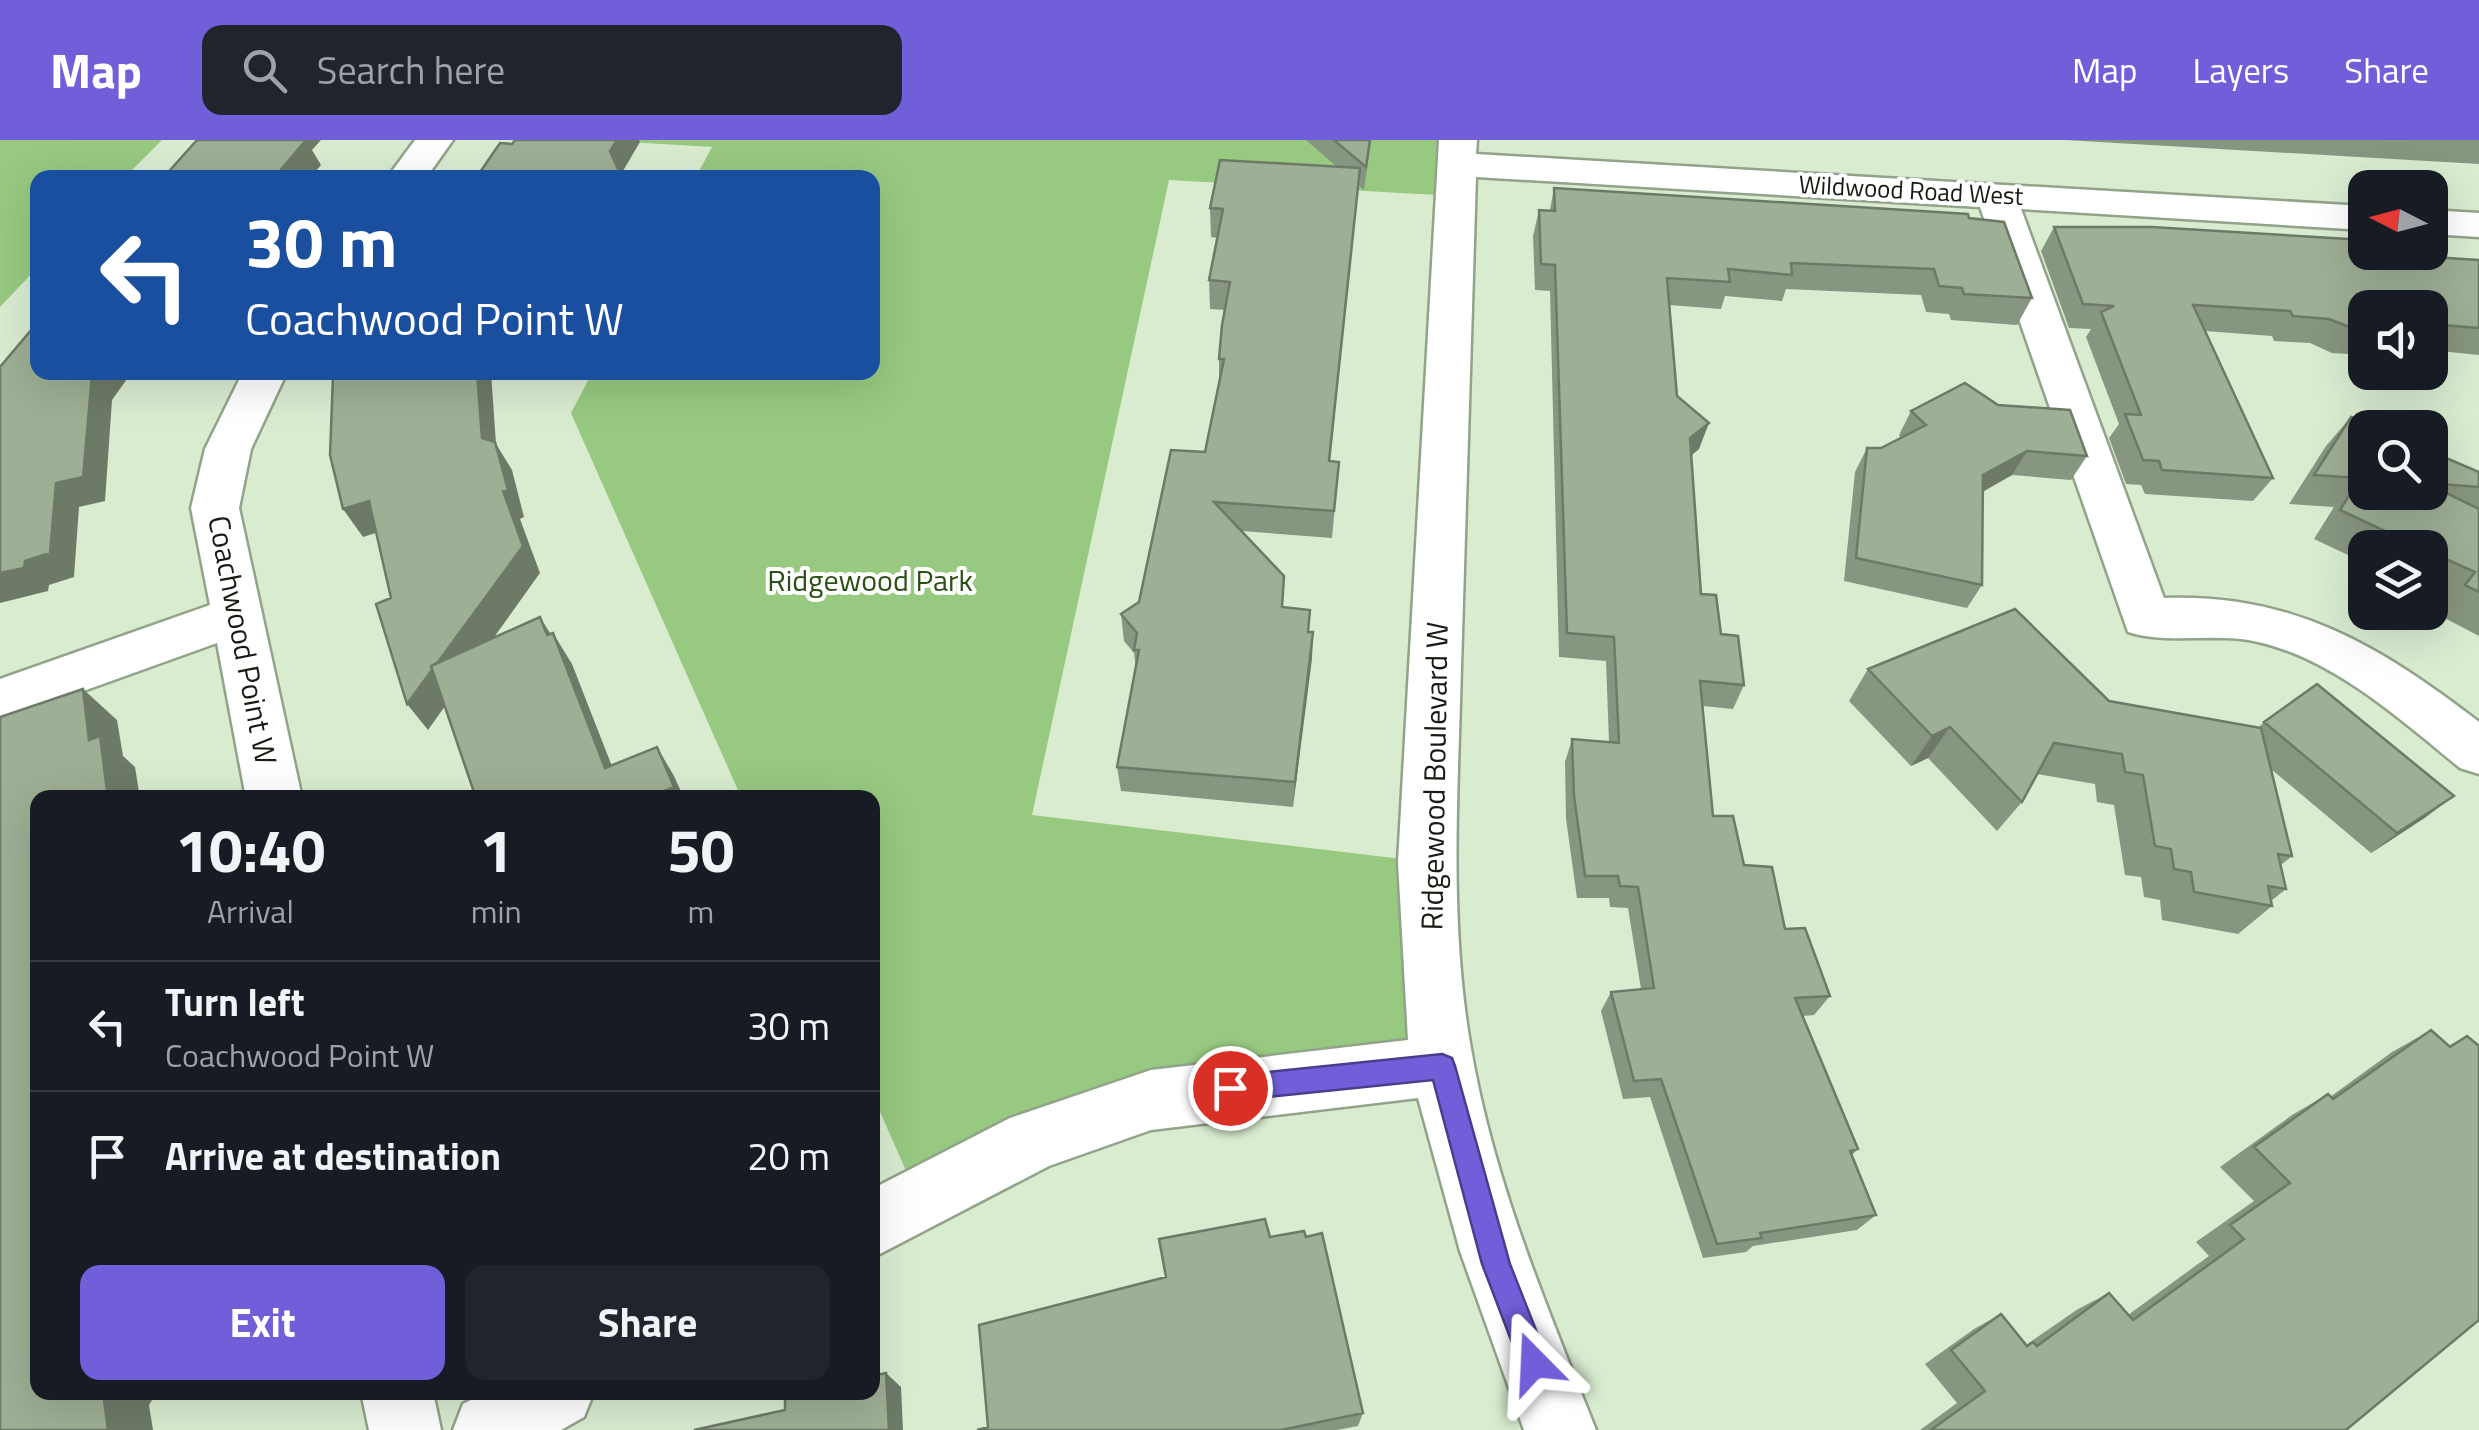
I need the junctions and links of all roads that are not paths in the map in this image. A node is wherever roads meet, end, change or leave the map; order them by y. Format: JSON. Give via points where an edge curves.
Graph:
{"nodes":[{"id":1,"x":434,"y":140,"type":"edge"},
{"id":2,"x":1458,"y":152,"type":"edge"},
{"id":3,"x":412,"y":170,"type":"edge"},
{"id":4,"x":1996,"y":196,"type":"junction"},
{"id":5,"x":2348,"y":217,"type":"edge"},
{"id":6,"x":2448,"y":223,"type":"edge"},
{"id":7,"x":2479,"y":224,"type":"edge"},
{"id":8,"x":260,"y":380,"type":"edge"},
{"id":9,"x":236,"y":616,"type":"junction"},
{"id":10,"x":0,"y":700,"type":"edge"},
{"id":11,"x":2479,"y":752,"type":"edge"},
{"id":12,"x":272,"y":790,"type":"edge"},
{"id":13,"x":1442,"y":1066,"type":"junction"},
{"id":14,"x":880,"y":1221,"type":"edge"},
{"id":15,"x":399,"y":1400,"type":"edge"},
{"id":16,"x":544,"y":1400,"type":"edge"},
{"id":17,"x":405,"y":1430,"type":"edge"},
{"id":18,"x":489,"y":1430,"type":"edge"},
{"id":19,"x":1560,"y":1430,"type":"edge"}],
"edges":[{"from":1,"to":3,"type":"street"},
{"from":2,"to":4,"type":"street","name":"Wildwood Road West"},
{"from":2,"to":13,"type":"street","name":"Ridgewood Boulevard W","via":[[1427,862]]},
{"from":4,"to":5,"type":"street","name":"Wildwood Road West"},
{"from":4,"to":11,"type":"street","via":[[2146,618],[2226,617],[2284,631],[2381,675]]},
{"from":6,"to":7,"type":"street"},
{"from":8,"to":9,"type":"street","name":"Coachwood Point W","via":[[228,449],[215,508]]},
{"from":9,"to":10,"type":"street"},
{"from":9,"to":12,"type":"street","name":"Coachwood Point W"},
{"from":13,"to":14,"type":"street","via":[[1152,1100],[1033,1140]]},
{"from":13,"to":19,"type":"street","name":"Ridgewood Boulevard W","via":[[1496,1264]]},
{"from":15,"to":17,"type":"street"},
{"from":16,"to":18,"type":"street"}]}
